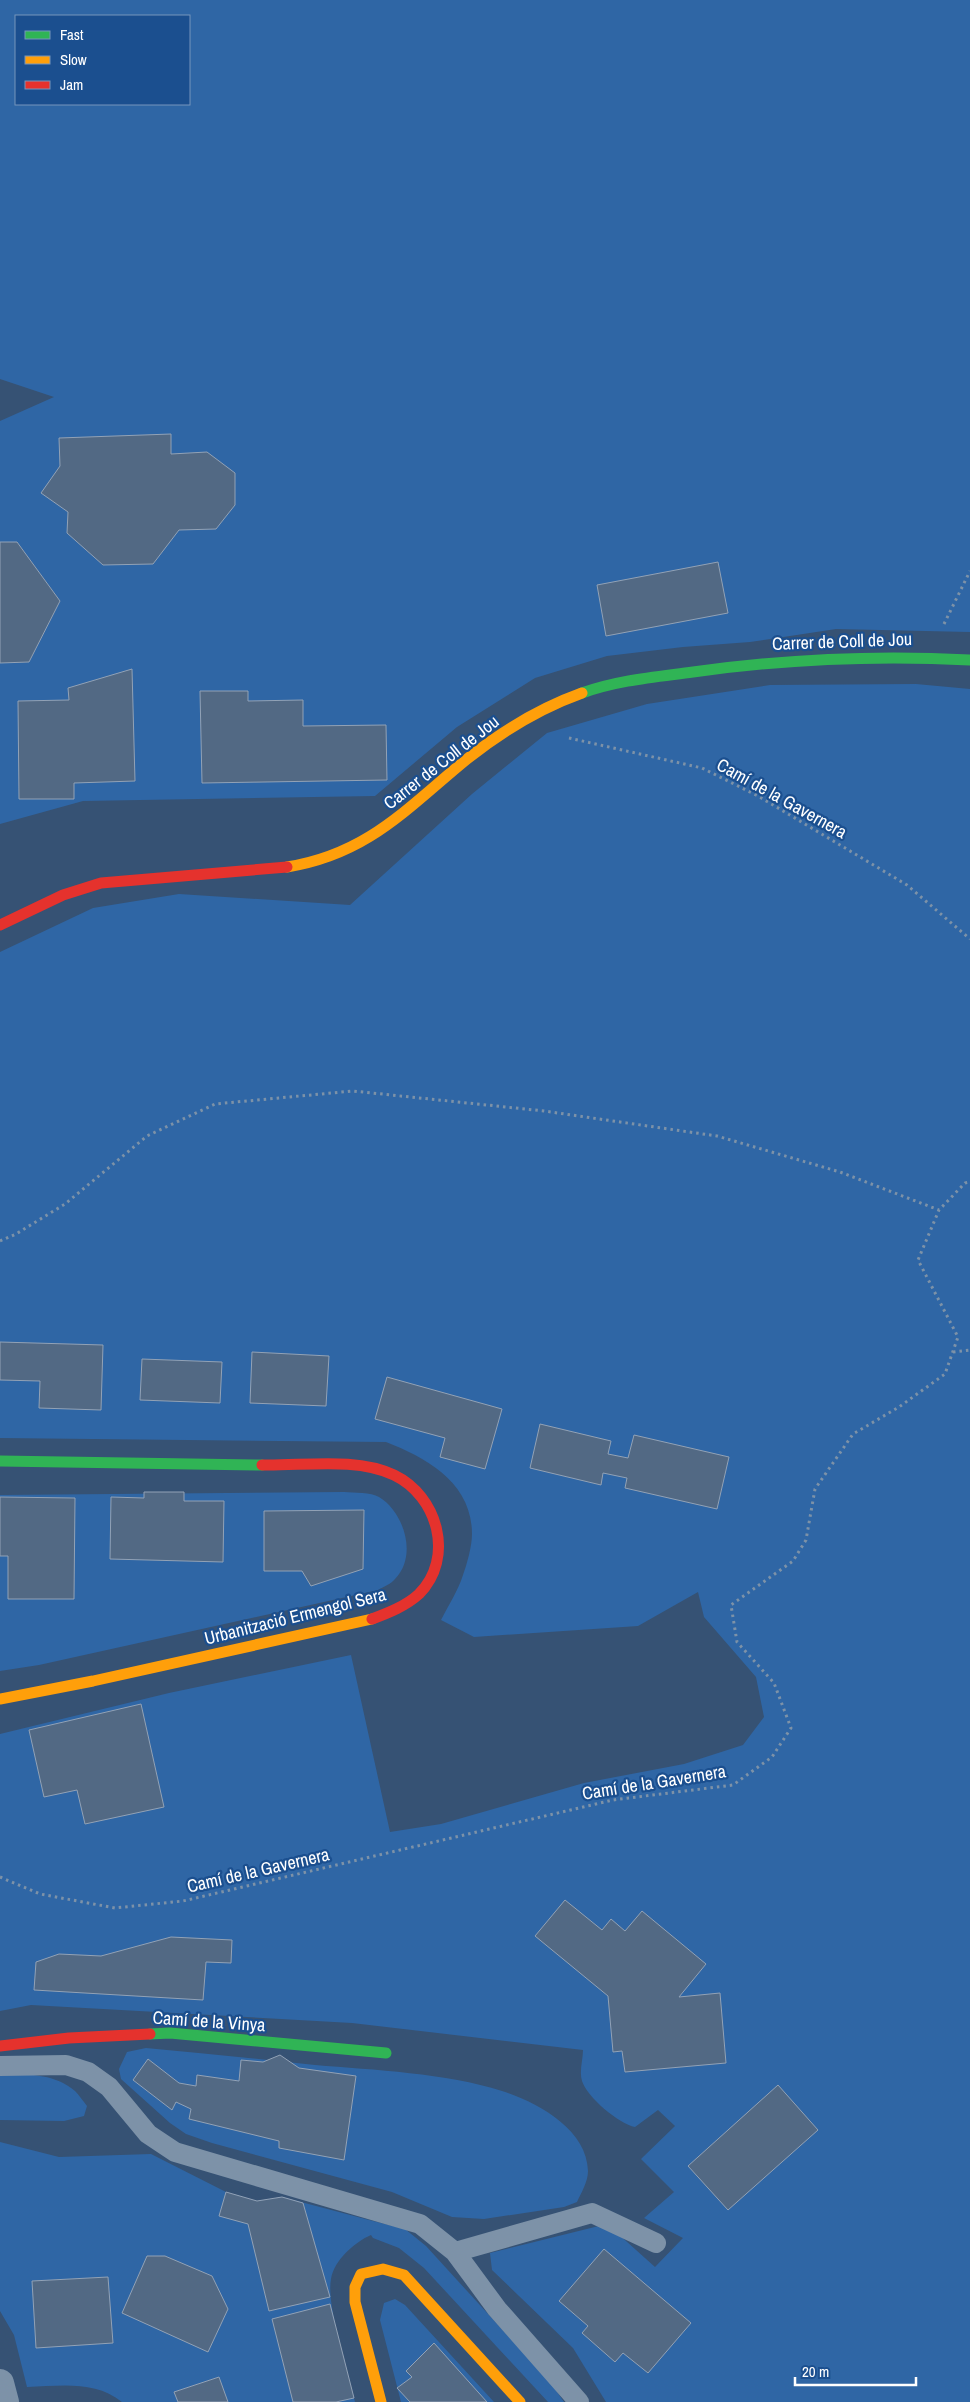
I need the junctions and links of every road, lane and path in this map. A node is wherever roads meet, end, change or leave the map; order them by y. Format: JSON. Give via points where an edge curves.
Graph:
{"nodes":[{"id":1,"x":970,"y":571,"type":"edge"},
{"id":2,"x":928,"y":657,"type":"junction"},
{"id":3,"x":970,"y":660,"type":"edge"},
{"id":4,"x":534,"y":716,"type":"junction"},
{"id":5,"x":0,"y":925,"type":"edge"},
{"id":6,"x":970,"y":939,"type":"edge"},
{"id":7,"x":970,"y":1182,"type":"edge"},
{"id":8,"x":939,"y":1210,"type":"junction"},
{"id":9,"x":0,"y":1241,"type":"edge"},
{"id":10,"x":970,"y":1350,"type":"edge"},
{"id":11,"x":953,"y":1352,"type":"junction"},
{"id":12,"x":0,"y":1461,"type":"edge"},
{"id":13,"x":0,"y":1699,"type":"edge"},
{"id":14,"x":0,"y":1877,"type":"edge"},
{"id":15,"x":0,"y":2046,"type":"edge"},
{"id":16,"x":386,"y":2053,"type":"dead end"},
{"id":17,"x":0,"y":2066,"type":"edge"},
{"id":18,"x":656,"y":2243,"type":"dead end"},
{"id":19,"x":455,"y":2252,"type":"junction"},
{"id":20,"x":0,"y":2383,"type":"edge"},
{"id":21,"x":5,"y":2402,"type":"edge"},
{"id":22,"x":381,"y":2402,"type":"edge"},
{"id":23,"x":520,"y":2402,"type":"edge"},
{"id":24,"x":579,"y":2402,"type":"edge"}],
"edges":[{"from":1,"to":2,"type":"path"},
{"from":2,"to":3,"type":"street","name":"Carrer de Coll de Jou"},
{"from":2,"to":4,"type":"street","name":"Carrer de Coll de Jou","via":[[817,657],[676,674],[607,685],[557,703]]},
{"from":4,"to":5,"type":"street","name":"Carrer de Coll de Jou","via":[[488,743],[364,842],[329,858],[282,870],[98,883]]},
{"from":4,"to":6,"type":"path","name":"Camí de la Gavernera","via":[[547,733],[702,768],[758,796],[906,885]]},
{"from":7,"to":8,"type":"path","name":"Camí de la Gavernera","via":[[965,1183]]},
{"from":8,"to":9,"type":"path","via":[[840,1172],[717,1136],[544,1111],[352,1091],[215,1104],[148,1136],[65,1204]]},
{"from":8,"to":11,"type":"path","name":"Camí de la Gavernera","via":[[918,1260],[958,1337]]},
{"from":10,"to":11,"type":"path"},
{"from":11,"to":14,"type":"path","name":"Camí de la Gavernera","via":[[945,1374],[899,1407],[853,1434],[815,1489],[806,1540],[793,1560],[731,1605],[737,1642],[774,1683],[792,1728],[772,1757],[733,1785],[613,1800],[183,1901],[115,1908],[40,1894]]},
{"from":12,"to":13,"type":"street","name":"Urbanització Ermengol Sera","via":[[367,1468],[394,1475],[419,1492],[433,1511],[440,1532],[431,1582],[396,1610],[372,1619]]},
{"from":15,"to":16,"type":"street","name":"Camí de la Vinya","via":[[69,2038],[170,2033]]},
{"from":17,"to":19,"type":"lane","via":[[66,2064],[88,2072],[109,2087],[148,2134],[174,2152],[420,2224]]},
{"from":18,"to":19,"type":"lane","via":[[592,2213]]},
{"from":19,"to":24,"type":"lane","via":[[497,2309]]},
{"from":20,"to":21,"type":"street"},
{"from":22,"to":23,"type":"street","via":[[358,2318],[354,2287],[361,2274],[377,2268],[391,2268],[404,2275]]}]}
